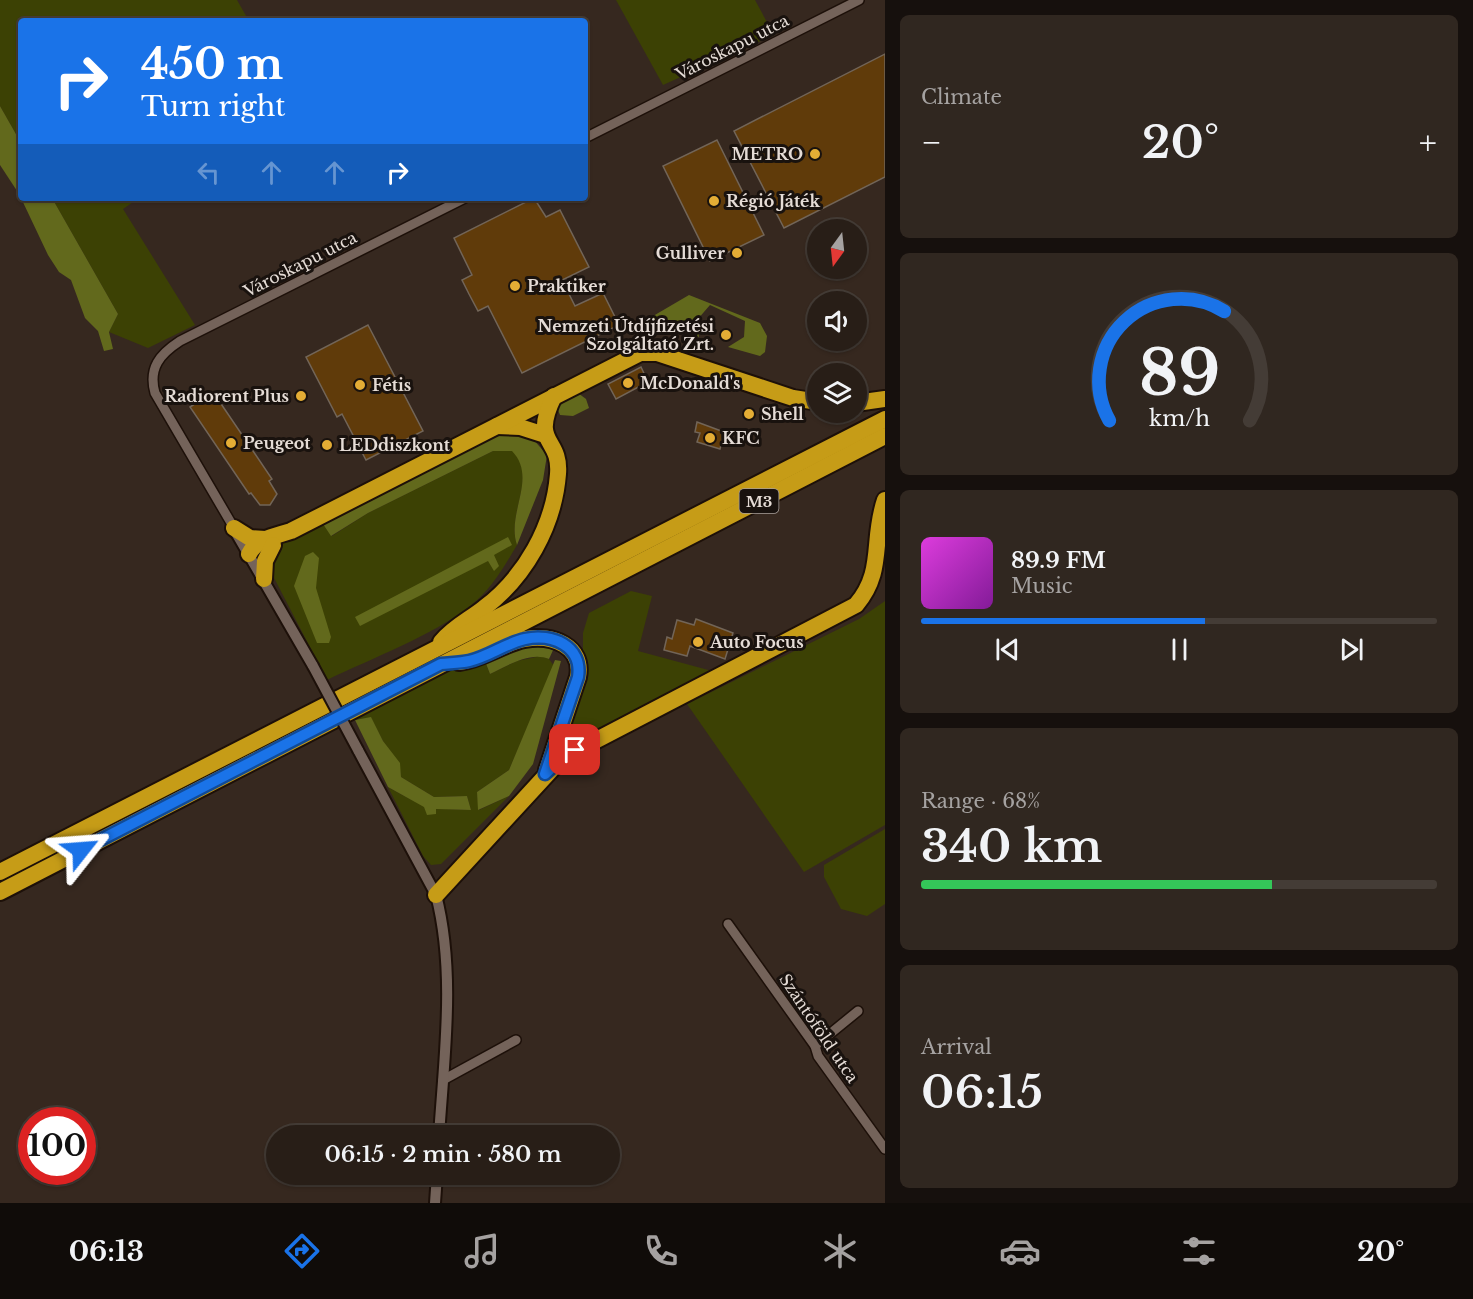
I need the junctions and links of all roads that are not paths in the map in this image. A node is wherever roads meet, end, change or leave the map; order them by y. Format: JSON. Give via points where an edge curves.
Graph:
{"nodes":[{"id":1,"x":859,"y":0,"type":"edge"},
{"id":2,"x":588,"y":136,"type":"edge"},
{"id":3,"x":459,"y":201,"type":"edge"},
{"id":4,"x":554,"y":396,"type":"junction"},
{"id":5,"x":807,"y":399,"type":"edge"},
{"id":6,"x":885,"y":399,"type":"edge"},
{"id":7,"x":867,"y":401,"type":"edge"},
{"id":8,"x":529,"y":409,"type":"junction"},
{"id":9,"x":885,"y":419,"type":"edge"},
{"id":10,"x":496,"y":426,"type":"junction"},
{"id":11,"x":542,"y":430,"type":"junction"},
{"id":12,"x":885,"y":436,"type":"edge"},
{"id":13,"x":885,"y":500,"type":"edge"},
{"id":14,"x":234,"y":528,"type":"junction"},
{"id":15,"x":269,"y":542,"type":"junction"},
{"id":16,"x":249,"y":554,"type":"junction"},
{"id":17,"x":264,"y":579,"type":"junction"},
{"id":18,"x":436,"y":658,"type":"junction"},
{"id":19,"x":565,"y":720,"type":"junction"},
{"id":20,"x":584,"y":741,"type":"junction"},
{"id":21,"x":555,"y":750,"type":"junction"},
{"id":22,"x":545,"y":774,"type":"junction"},
{"id":23,"x":0,"y":872,"type":"edge"},
{"id":24,"x":0,"y":892,"type":"edge"},
{"id":25,"x":436,"y":895,"type":"junction"},
{"id":26,"x":729,"y":924,"type":"dead end"},
{"id":27,"x":858,"y":1011,"type":"dead end"},
{"id":28,"x":516,"y":1040,"type":"dead end"},
{"id":29,"x":815,"y":1046,"type":"junction"},
{"id":30,"x":443,"y":1080,"type":"junction"},
{"id":31,"x":440,"y":1125,"type":"edge"},
{"id":32,"x":885,"y":1149,"type":"edge"},
{"id":33,"x":436,"y":1185,"type":"edge"},
{"id":34,"x":435,"y":1203,"type":"edge"}],
"edges":[{"from":1,"to":2,"type":"street","name":"Városkapu utca"},
{"from":3,"to":14,"type":"street","name":"Városkapu utca","via":[[180,341],[160,356],[152,376],[155,393]]},
{"from":4,"to":5,"type":"highway","via":[[644,352]]},
{"from":4,"to":8,"type":"highway"},
{"from":4,"to":11,"type":"highway"},
{"from":6,"to":7,"type":"highway"},
{"from":8,"to":10,"type":"highway"},
{"from":8,"to":11,"type":"highway"},
{"from":9,"to":18,"type":"highway","number":"M3"},
{"from":10,"to":11,"type":"highway"},
{"from":10,"to":15,"type":"highway"},
{"from":11,"to":18,"type":"highway","via":[[555,454],[558,475],[549,514],[529,561],[505,590],[451,630]]},
{"from":12,"to":18,"type":"highway","number":"M3"},
{"from":13,"to":20,"type":"highway","via":[[876,570],[856,605]]},
{"from":14,"to":15,"type":"highway","via":[[250,538]]},
{"from":14,"to":16,"type":"street"},
{"from":15,"to":16,"type":"highway","via":[[258,554]]},
{"from":15,"to":17,"type":"highway"},
{"from":16,"to":17,"type":"street"},
{"from":17,"to":25,"type":"street","bridge":true},
{"from":18,"to":19,"type":"highway","via":[[469,661],[525,639],[546,638],[570,648],[580,666]]},
{"from":18,"to":23,"type":"highway","number":"M3"},
{"from":18,"to":24,"type":"highway","number":"M3"},
{"from":19,"to":20,"type":"highway","via":[[570,733]]},
{"from":19,"to":21,"type":"highway"},
{"from":20,"to":21,"type":"highway"},
{"from":20,"to":22,"type":"highway"},
{"from":21,"to":22,"type":"highway"},
{"from":22,"to":25,"type":"highway"},
{"from":25,"to":30,"type":"street","via":[[446,954]]},
{"from":26,"to":29,"type":"street","name":"Szántóföld utca"},
{"from":27,"to":29,"type":"street"},
{"from":28,"to":30,"type":"street"},
{"from":29,"to":32,"type":"street","name":"Szántóföld utca","via":[[818,1056]]},
{"from":30,"to":31,"type":"street"},
{"from":33,"to":34,"type":"street"}]}
